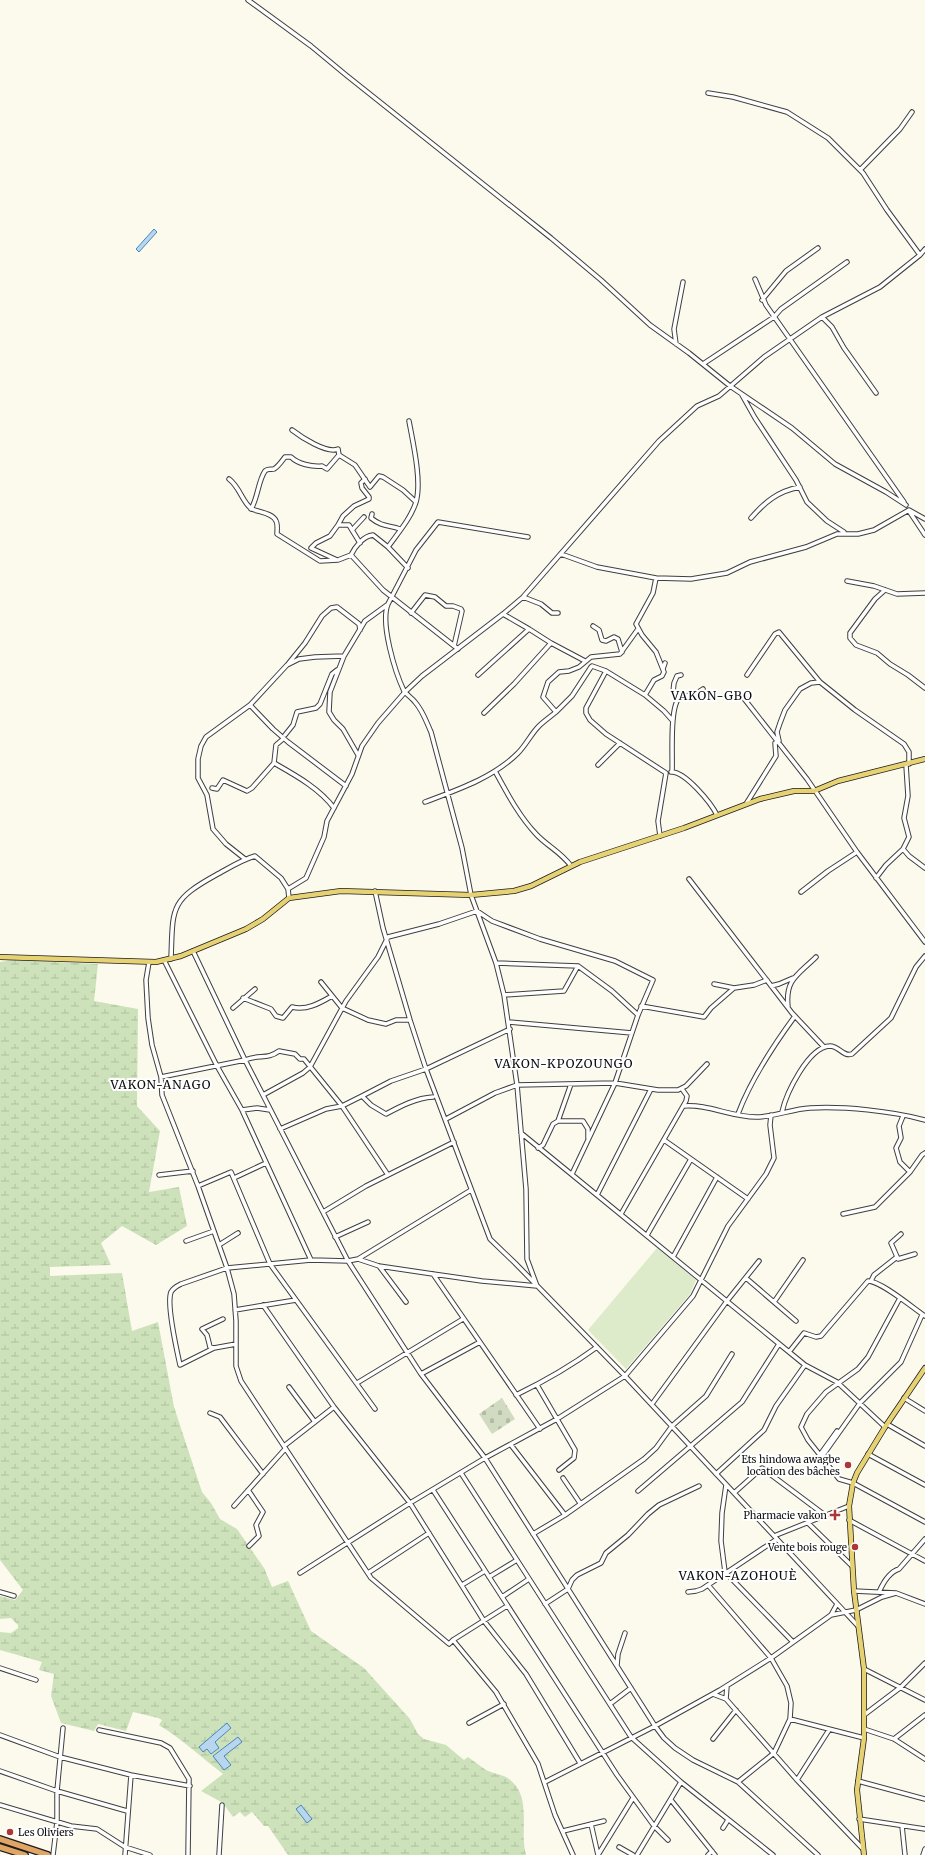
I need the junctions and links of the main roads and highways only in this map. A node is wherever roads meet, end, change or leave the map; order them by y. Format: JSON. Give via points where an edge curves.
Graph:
{"nodes":[{"id":1,"x":925,"y":760,"type":"edge"},
{"id":2,"x":0,"y":957,"type":"edge"},
{"id":3,"x":925,"y":1368,"type":"edge"},
{"id":4,"x":0,"y":1839,"type":"edge"},
{"id":5,"x":0,"y":1846,"type":"edge"},
{"id":6,"x":11,"y":1853,"type":"edge"},
{"id":7,"x":25,"y":1855,"type":"edge"},
{"id":8,"x":48,"y":1855,"type":"edge"},
{"id":9,"x":864,"y":1855,"type":"edge"}],
"edges":[{"from":1,"to":2,"type":"main road","via":[[838,781],[814,791],[794,791],[746,804],[571,866],[522,890],[471,895],[331,891],[289,898],[256,923],[193,951],[171,959],[149,962]]},
{"from":3,"to":9,"type":"main road","via":[[868,1454],[853,1483],[849,1506],[854,1591],[864,1669],[864,1738],[858,1781],[859,1819]]},
{"from":4,"to":8,"type":"highway"},
{"from":5,"to":6,"type":"highway"},
{"from":6,"to":7,"type":"highway"}]}
